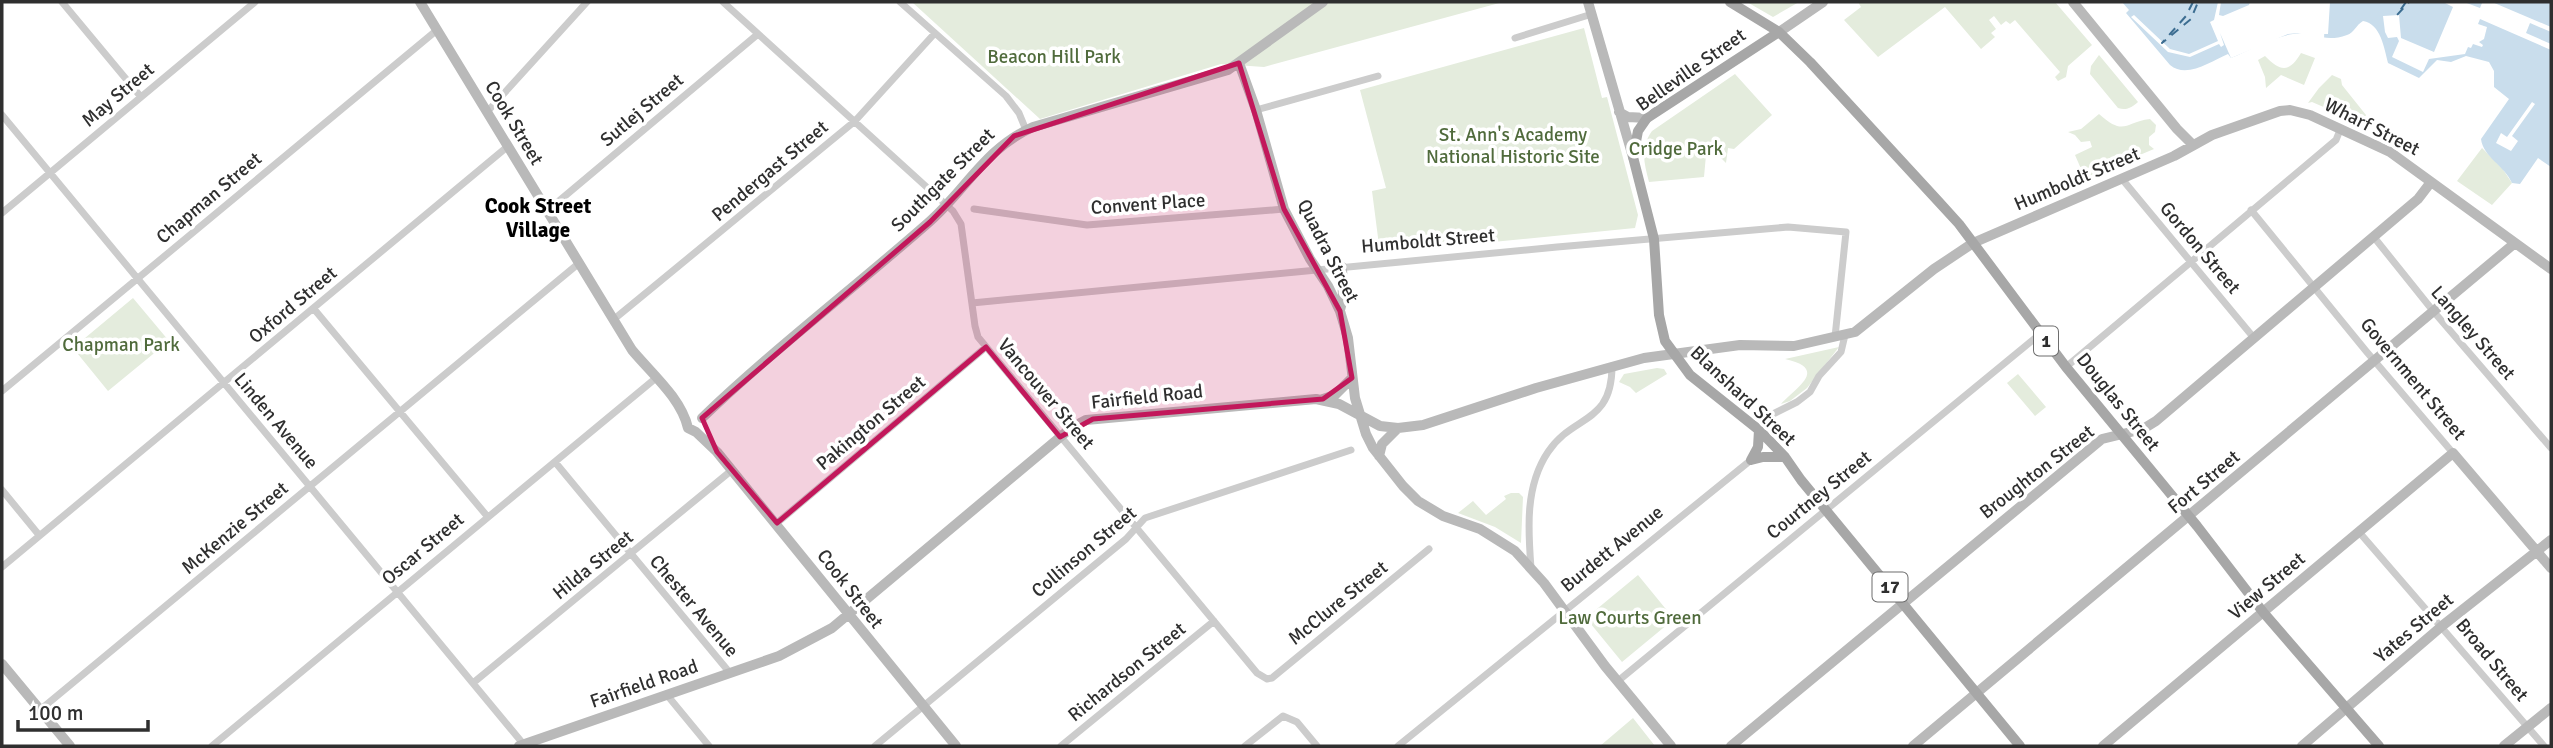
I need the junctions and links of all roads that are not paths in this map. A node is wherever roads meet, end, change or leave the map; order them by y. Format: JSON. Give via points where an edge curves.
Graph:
{"nodes":[{"id":1,"x":62,"y":2,"type":"edge"},
{"id":2,"x":255,"y":2,"type":"edge"},
{"id":3,"x":420,"y":2,"type":"edge"},
{"id":4,"x":587,"y":2,"type":"edge"},
{"id":5,"x":723,"y":2,"type":"edge"},
{"id":6,"x":900,"y":2,"type":"edge"},
{"id":7,"x":1323,"y":2,"type":"edge"},
{"id":8,"x":1588,"y":2,"type":"edge"},
{"id":9,"x":1730,"y":2,"type":"edge"},
{"id":10,"x":1823,"y":2,"type":"edge"},
{"id":11,"x":2073,"y":2,"type":"edge"},
{"id":12,"x":1592,"y":15,"type":"junction"},
{"id":13,"x":437,"y":30,"type":"junction"},
{"id":14,"x":1779,"y":32,"type":"junction"},
{"id":15,"x":935,"y":33,"type":"junction"},
{"id":16,"x":758,"y":34,"type":"junction"},
{"id":17,"x":1515,"y":38,"type":"dead end"},
{"id":18,"x":1239,"y":63,"type":"junction"},
{"id":19,"x":1377,"y":76,"type":"dead end"},
{"id":20,"x":141,"y":97,"type":"junction"},
{"id":21,"x":1256,"y":110,"type":"junction"},
{"id":22,"x":488,"y":112,"type":"junction"},
{"id":23,"x":1619,"y":112,"type":"junction"},
{"id":24,"x":2,"y":115,"type":"edge"},
{"id":25,"x":1647,"y":118,"type":"junction"},
{"id":26,"x":855,"y":121,"type":"junction"},
{"id":27,"x":1026,"y":130,"type":"junction"},
{"id":28,"x":2340,"y":130,"type":"junction"},
{"id":29,"x":2193,"y":145,"type":"junction"},
{"id":30,"x":507,"y":147,"type":"junction"},
{"id":31,"x":1633,"y":157,"type":"junction"},
{"id":32,"x":50,"y":173,"type":"junction"},
{"id":33,"x":2122,"y":178,"type":"junction"},
{"id":34,"x":2431,"y":181,"type":"junction"},
{"id":35,"x":947,"y":204,"type":"junction"},
{"id":36,"x":974,"y":209,"type":"dead end"},
{"id":37,"x":1284,"y":209,"type":"junction"},
{"id":38,"x":2251,"y":210,"type":"junction"},
{"id":39,"x":547,"y":211,"type":"junction"},
{"id":40,"x":2,"y":213,"type":"edge"},
{"id":41,"x":2373,"y":236,"type":"junction"},
{"id":42,"x":1654,"y":239,"type":"junction"},
{"id":43,"x":1973,"y":243,"type":"junction"},
{"id":44,"x":2515,"y":243,"type":"junction"},
{"id":45,"x":2190,"y":261,"type":"junction"},
{"id":46,"x":578,"y":264,"type":"junction"},
{"id":47,"x":1342,"y":267,"type":"junction"},
{"id":48,"x":2551,"y":269,"type":"edge"},
{"id":49,"x":1316,"y":270,"type":"junction"},
{"id":50,"x":137,"y":279,"type":"junction"},
{"id":51,"x":2314,"y":286,"type":"junction"},
{"id":52,"x":972,"y":303,"type":"junction"},
{"id":53,"x":314,"y":309,"type":"junction"},
{"id":54,"x":1340,"y":311,"type":"junction"},
{"id":55,"x":2434,"y":312,"type":"junction"},
{"id":56,"x":613,"y":320,"type":"junction"},
{"id":57,"x":2040,"y":334,"type":"junction"},
{"id":58,"x":1845,"y":335,"type":"junction"},
{"id":59,"x":2254,"y":338,"type":"junction"},
{"id":60,"x":986,"y":347,"type":"junction"},
{"id":61,"x":1672,"y":354,"type":"junction"},
{"id":62,"x":2375,"y":361,"type":"junction"},
{"id":63,"x":1612,"y":366,"type":"junction"},
{"id":64,"x":2066,"y":367,"type":"junction"},
{"id":65,"x":1352,"y":377,"type":"junction"},
{"id":66,"x":656,"y":378,"type":"junction"},
{"id":67,"x":224,"y":383,"type":"junction"},
{"id":68,"x":2,"y":391,"type":"edge"},
{"id":69,"x":1324,"y":400,"type":"junction"},
{"id":70,"x":400,"y":413,"type":"junction"},
{"id":71,"x":1359,"y":416,"type":"junction"},
{"id":72,"x":696,"y":422,"type":"junction"},
{"id":73,"x":1398,"y":428,"type":"junction"},
{"id":74,"x":1759,"y":430,"type":"junction"},
{"id":75,"x":2123,"y":435,"type":"junction"},
{"id":76,"x":1060,"y":437,"type":"junction"},
{"id":77,"x":2551,"y":448,"type":"edge"},
{"id":78,"x":1351,"y":450,"type":"dead end"},
{"id":79,"x":2453,"y":453,"type":"junction"},
{"id":80,"x":1379,"y":456,"type":"junction"},
{"id":81,"x":1785,"y":457,"type":"junction"},
{"id":82,"x":1751,"y":460,"type":"junction"},
{"id":83,"x":555,"y":462,"type":"junction"},
{"id":84,"x":732,"y":470,"type":"junction"},
{"id":85,"x":311,"y":486,"type":"junction"},
{"id":86,"x":2,"y":490,"type":"edge"},
{"id":87,"x":1826,"y":510,"type":"junction"},
{"id":88,"x":486,"y":516,"type":"junction"},
{"id":89,"x":2189,"y":517,"type":"junction"},
{"id":90,"x":776,"y":523,"type":"junction"},
{"id":91,"x":1136,"y":527,"type":"junction"},
{"id":92,"x":2359,"y":531,"type":"junction"},
{"id":93,"x":39,"y":535,"type":"junction"},
{"id":94,"x":2551,"y":542,"type":"edge"},
{"id":95,"x":1429,"y":549,"type":"dead end"},
{"id":96,"x":2537,"y":551,"type":"junction"},
{"id":97,"x":631,"y":554,"type":"junction"},
{"id":98,"x":2551,"y":566,"type":"edge"},
{"id":99,"x":2,"y":567,"type":"edge"},
{"id":100,"x":1531,"y":568,"type":"junction"},
{"id":101,"x":397,"y":592,"type":"junction"},
{"id":102,"x":1903,"y":604,"type":"junction"},
{"id":103,"x":1564,"y":611,"type":"junction"},
{"id":104,"x":2263,"y":612,"type":"junction"},
{"id":105,"x":847,"y":615,"type":"junction"},
{"id":106,"x":1214,"y":621,"type":"junction"},
{"id":107,"x":2442,"y":626,"type":"junction"},
{"id":108,"x":2,"y":664,"type":"edge"},
{"id":109,"x":730,"y":673,"type":"junction"},
{"id":110,"x":1267,"y":679,"type":"joint"},
{"id":111,"x":1618,"y":681,"type":"junction"},
{"id":112,"x":473,"y":683,"type":"junction"},
{"id":113,"x":1977,"y":694,"type":"junction"},
{"id":114,"x":667,"y":695,"type":"junction"},
{"id":115,"x":923,"y":706,"type":"junction"},
{"id":116,"x":2347,"y":708,"type":"junction"},
{"id":117,"x":2551,"y":708,"type":"edge"},
{"id":118,"x":40,"y":710,"type":"junction"},
{"id":119,"x":2528,"y":727,"type":"junction"},
{"id":120,"x":71,"y":746,"type":"edge"},
{"id":121,"x":212,"y":746,"type":"edge"},
{"id":122,"x":523,"y":746,"type":"edge"},
{"id":123,"x":709,"y":746,"type":"edge"},
{"id":124,"x":875,"y":746,"type":"edge"},
{"id":125,"x":956,"y":746,"type":"edge"},
{"id":126,"x":1061,"y":746,"type":"edge"},
{"id":127,"x":1245,"y":746,"type":"edge"},
{"id":128,"x":1317,"y":746,"type":"edge"},
{"id":129,"x":1398,"y":746,"type":"edge"},
{"id":130,"x":1671,"y":746,"type":"edge"},
{"id":131,"x":1731,"y":746,"type":"edge"},
{"id":132,"x":1913,"y":746,"type":"edge"},
{"id":133,"x":2020,"y":746,"type":"edge"},
{"id":134,"x":2103,"y":746,"type":"edge"},
{"id":135,"x":2302,"y":746,"type":"edge"},
{"id":136,"x":2379,"y":746,"type":"edge"},
{"id":137,"x":2504,"y":746,"type":"edge"},
{"id":138,"x":2544,"y":746,"type":"edge"}],
"edges":[{"from":1,"to":20,"type":"street"},
{"from":2,"to":20,"type":"street","name":"May Street"},
{"from":3,"to":13,"type":"street","name":"Cook Street"},
{"from":4,"to":22,"type":"street"},
{"from":5,"to":16,"type":"street","name":"Vancouver Street"},
{"from":6,"to":15,"type":"street"},
{"from":7,"to":18,"type":"street","name":"Southgate Street"},
{"from":8,"to":12,"type":"street","name":"Blanshard Street"},
{"from":9,"to":14,"type":"main road","name":"Douglas Street","number":"1"},
{"from":10,"to":14,"type":"street","name":"Belleville Street"},
{"from":11,"to":29,"type":"street"},
{"from":12,"to":17,"type":"street"},
{"from":12,"to":23,"type":"street","name":"Blanshard Street"},
{"from":13,"to":22,"type":"street","name":"Cook Street"},
{"from":13,"to":50,"type":"street","name":"Chapman Street"},
{"from":14,"to":25,"type":"main road","name":"Belleville Street"},
{"from":14,"to":43,"type":"main road","name":"Douglas Street","number":"1"},
{"from":15,"to":26,"type":"street","name":"Pendergast Street"},
{"from":15,"to":27,"type":"street","via":[[1010,102]]},
{"from":16,"to":26,"type":"street","name":"Vancouver Street"},
{"from":16,"to":39,"type":"street","name":"Sutlej Street"},
{"from":18,"to":21,"type":"street","name":"Quadra Street"},
{"from":18,"to":27,"type":"street","name":"Southgate Street"},
{"from":19,"to":21,"type":"street"},
{"from":20,"to":32,"type":"street","name":"May Street"},
{"from":21,"to":37,"type":"street","name":"Quadra Street"},
{"from":22,"to":30,"type":"street","name":"Cook Street"},
{"from":23,"to":25,"type":"street"},
{"from":23,"to":31,"type":"street","name":"Blanshard Street"},
{"from":24,"to":32,"type":"street","name":"Linden Avenue"},
{"from":25,"to":31,"type":"main road","name":"Belleville Street"},
{"from":26,"to":35,"type":"street","name":"Vancouver Street"},
{"from":26,"to":56,"type":"street","name":"Pendergast Street"},
{"from":27,"to":35,"type":"street","name":"Southgate Street","via":[[990,155]]},
{"from":28,"to":29,"type":"street","name":"Wharf Street","via":[[2299,112],[2280,111]]},
{"from":28,"to":34,"type":"street","name":"Wharf Street","via":[[2390,152]]},
{"from":28,"to":38,"type":"street","via":[[2336,140]]},
{"from":29,"to":33,"type":"street","name":"Humboldt Street"},
{"from":30,"to":39,"type":"street","name":"Cook Street"},
{"from":30,"to":53,"type":"street","name":"Oxford Street"},
{"from":31,"to":42,"type":"main road","name":"Blanshard Street","number":"17"},
{"from":32,"to":40,"type":"street","name":"May Street"},
{"from":32,"to":50,"type":"street","name":"Linden Avenue"},
{"from":33,"to":43,"type":"street","name":"Humboldt Street"},
{"from":33,"to":45,"type":"street","name":"Gordon Street"},
{"from":34,"to":41,"type":"street","name":"Broughton Street"},
{"from":34,"to":44,"type":"street","name":"Wharf Street"},
{"from":35,"to":52,"type":"street","name":"Vancouver Street","via":[[961,225]]},
{"from":35,"to":72,"type":"street","name":"Southgate Street"},
{"from":36,"to":37,"type":"street","name":"Convent Place","via":[[1087,225]]},
{"from":37,"to":49,"type":"street","name":"Quadra Street"},
{"from":38,"to":45,"type":"street"},
{"from":38,"to":51,"type":"street","name":"Government Street"},
{"from":39,"to":46,"type":"street","name":"Cook Street"},
{"from":41,"to":51,"type":"street","name":"Broughton Street"},
{"from":41,"to":55,"type":"street","name":"Langley Street"},
{"from":42,"to":47,"type":"street","name":"Humboldt Street"},
{"from":42,"to":58,"type":"street","name":"Humboldt Street","via":[[1788,227],[1846,232]]},
{"from":42,"to":61,"type":"main road","name":"Blanshard Street","number":"17","via":[[1659,316]]},
{"from":43,"to":57,"type":"main road","name":"Douglas Street","number":"1"},
{"from":43,"to":58,"type":"street"},
{"from":44,"to":48,"type":"street","name":"Wharf Street"},
{"from":44,"to":55,"type":"street","name":"Fort Street"},
{"from":45,"to":59,"type":"street","name":"Gordon Street"},
{"from":45,"to":64,"type":"street"},
{"from":46,"to":56,"type":"street","name":"Cook Street"},
{"from":46,"to":70,"type":"street","name":"McKenzie Street"},
{"from":47,"to":49,"type":"street","name":"Humboldt Street"},
{"from":47,"to":54,"type":"street"},
{"from":49,"to":52,"type":"street","name":"Humboldt Street"},
{"from":49,"to":54,"type":"street","name":"Quadra Street"},
{"from":50,"to":67,"type":"street","name":"Linden Avenue"},
{"from":50,"to":68,"type":"street","name":"Chapman Street"},
{"from":51,"to":59,"type":"street","name":"Broughton Street"},
{"from":51,"to":62,"type":"street","name":"Government Street"},
{"from":52,"to":60,"type":"street","name":"Vancouver Street","via":[[976,333]]},
{"from":53,"to":67,"type":"street","name":"Oxford Street"},
{"from":53,"to":70,"type":"street"},
{"from":54,"to":65,"type":"street","name":"Quadra Street"},
{"from":55,"to":62,"type":"street","name":"Fort Street"},
{"from":55,"to":77,"type":"street","name":"Langley Street"},
{"from":56,"to":66,"type":"street","name":"Cook Street"},
{"from":57,"to":64,"type":"main road","name":"Douglas Street","number":"1"},
{"from":57,"to":87,"type":"street","name":"Courtney Street"},
{"from":58,"to":61,"type":"street","name":"Fairfield Road","via":[[1794,346],[1740,345]]},
{"from":58,"to":74,"type":"street","via":[[1840,352],[1810,393],[1773,414]]},
{"from":59,"to":75,"type":"street","name":"Broughton Street","via":[[2156,421]]},
{"from":60,"to":76,"type":"street","name":"Vancouver Street"},
{"from":60,"to":90,"type":"street","name":"Pakington Street"},
{"from":61,"to":63,"type":"street","name":"Fairfield Road"},
{"from":61,"to":74,"type":"main road","name":"Blanshard Street","number":"17","via":[[1690,375]]},
{"from":62,"to":79,"type":"street","name":"Government Street"},
{"from":62,"to":89,"type":"street","name":"Fort Street"},
{"from":63,"to":73,"type":"street","name":"Fairfield Road","via":[[1439,420]]},
{"from":63,"to":100,"type":"street","via":[[1605,402],[1556,442],[1540,465],[1529,512]]},
{"from":64,"to":75,"type":"main road","name":"Douglas Street","number":"1"},
{"from":65,"to":69,"type":"street"},
{"from":65,"to":71,"type":"street","name":"Quadra Street"},
{"from":66,"to":72,"type":"street","name":"Cook Street"},
{"from":66,"to":83,"type":"street","name":"Oscar Street"},
{"from":67,"to":85,"type":"street","name":"Linden Avenue"},
{"from":67,"to":93,"type":"street","name":"Oxford Street"},
{"from":69,"to":71,"type":"street","name":"Fairfield Road"},
{"from":69,"to":76,"type":"street","name":"Fairfield Road","via":[[1093,419]]},
{"from":70,"to":85,"type":"street","name":"McKenzie Street"},
{"from":70,"to":88,"type":"street"},
{"from":71,"to":73,"type":"street","name":"Fairfield Road","via":[[1376,425]]},
{"from":71,"to":80,"type":"street","name":"Quadra Street"},
{"from":72,"to":84,"type":"street","name":"Cook Street"},
{"from":73,"to":80,"type":"street","via":[[1382,444]]},
{"from":74,"to":81,"type":"main road","name":"Blanshard Street","number":"17"},
{"from":74,"to":82,"type":"main road"},
{"from":75,"to":89,"type":"main road","name":"Douglas Street","number":"1"},
{"from":75,"to":102,"type":"street","name":"Broughton Street","via":[[2102,439]]},
{"from":76,"to":91,"type":"street","name":"Vancouver Street"},
{"from":76,"to":105,"type":"street","name":"Fairfield Road"},
{"from":78,"to":91,"type":"street","name":"Collinson Street","via":[[1150,516]]},
{"from":79,"to":92,"type":"street","name":"View Street"},
{"from":79,"to":96,"type":"street","name":"Government Street"},
{"from":80,"to":100,"type":"street","name":"Quadra Street","via":[[1418,501],[1499,539]]},
{"from":81,"to":82,"type":"main road"},
{"from":81,"to":87,"type":"main road","name":"Blanshard Street","number":"17"},
{"from":82,"to":103,"type":"street","name":"Burdett Avenue"},
{"from":83,"to":88,"type":"street","name":"Oscar Street"},
{"from":83,"to":97,"type":"street","name":"Chester Avenue"},
{"from":84,"to":90,"type":"street","name":"Cook Street"},
{"from":84,"to":97,"type":"street","name":"Hilda Street"},
{"from":85,"to":101,"type":"street","name":"Linden Avenue"},
{"from":85,"to":118,"type":"street","name":"McKenzie Street"},
{"from":86,"to":93,"type":"street"},
{"from":87,"to":102,"type":"main road","name":"Blanshard Street","number":"17"},
{"from":87,"to":111,"type":"street","name":"Courtney Street"},
{"from":88,"to":101,"type":"street","name":"Oscar Street"},
{"from":89,"to":104,"type":"main road","name":"Douglas Street","number":"1"},
{"from":89,"to":113,"type":"street","name":"Fort Street"},
{"from":90,"to":105,"type":"street","name":"Cook Street"},
{"from":91,"to":106,"type":"street","name":"Vancouver Street"},
{"from":91,"to":115,"type":"street","name":"Collinson Street"},
{"from":92,"to":104,"type":"street","name":"View Street"},
{"from":92,"to":107,"type":"street","name":"Broad Street"},
{"from":93,"to":99,"type":"street","name":"Oxford Street"},
{"from":94,"to":96,"type":"street","name":"Yates Street"},
{"from":94,"to":98,"type":"street"},
{"from":95,"to":110,"type":"street","name":"McClure Street"},
{"from":96,"to":98,"type":"street","name":"Government Street"},
{"from":96,"to":107,"type":"street","name":"Yates Street"},
{"from":97,"to":109,"type":"street","name":"Chester Avenue"},
{"from":97,"to":112,"type":"street","name":"Hilda Street"},
{"from":100,"to":103,"type":"street","name":"Quadra Street"},
{"from":101,"to":112,"type":"street","name":"Linden Avenue"},
{"from":101,"to":121,"type":"street","name":"Oscar Street"},
{"from":102,"to":113,"type":"main road","name":"Blanshard Street","number":"17"},
{"from":102,"to":131,"type":"street","name":"Broughton Street"},
{"from":103,"to":111,"type":"street","name":"Quadra Street"},
{"from":103,"to":129,"type":"street","name":"Burdett Avenue"},
{"from":104,"to":116,"type":"main road","name":"Douglas Street","number":"1"},
{"from":104,"to":134,"type":"street","name":"View Street"},
{"from":105,"to":109,"type":"street","name":"Fairfield Road","via":[[791,652]]},
{"from":105,"to":115,"type":"street","name":"Cook Street"},
{"from":106,"to":110,"type":"street","name":"Vancouver Street"},
{"from":106,"to":126,"type":"street","name":"Richardson Street"},
{"from":107,"to":116,"type":"street","name":"Yates Street"},
{"from":107,"to":119,"type":"street","name":"Broad Street"},
{"from":108,"to":118,"type":"street"},
{"from":109,"to":114,"type":"street","name":"Fairfield Road"},
{"from":111,"to":130,"type":"street","name":"Quadra Street"},
{"from":112,"to":122,"type":"street","name":"Linden Avenue"},
{"from":113,"to":132,"type":"street","name":"Fort Street"},
{"from":113,"to":133,"type":"main road","name":"Blanshard Street","number":"17"},
{"from":114,"to":122,"type":"street","name":"Fairfield Road"},
{"from":114,"to":123,"type":"street"},
{"from":115,"to":124,"type":"street","name":"Collinson Street"},
{"from":115,"to":125,"type":"street","name":"Cook Street"},
{"from":116,"to":135,"type":"street","name":"Yates Street"},
{"from":116,"to":136,"type":"main road","name":"Douglas Street","number":"1"},
{"from":117,"to":119,"type":"street"},
{"from":118,"to":120,"type":"street"},
{"from":119,"to":137,"type":"street"},
{"from":119,"to":138,"type":"street","name":"Broad Street"},
{"from":127,"to":128,"type":"street","via":[[1280,717],[1297,722]]}]}
